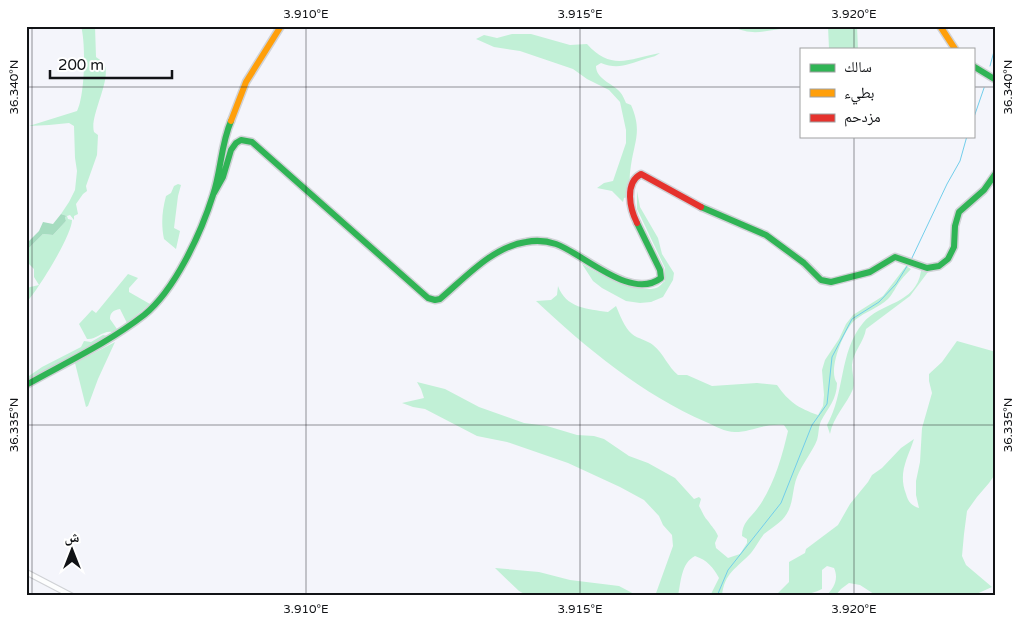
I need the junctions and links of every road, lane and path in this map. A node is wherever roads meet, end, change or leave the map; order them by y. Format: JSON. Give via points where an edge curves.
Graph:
{"nodes":[{"id":1,"x":281,"y":26,"type":"edge"},
{"id":2,"x":940,"y":26,"type":"edge"},
{"id":3,"x":954,"y":48,"type":"edge"},
{"id":4,"x":974,"y":67,"type":"edge"},
{"id":5,"x":996,"y":80,"type":"edge"},
{"id":6,"x":996,"y":173,"type":"edge"},
{"id":7,"x":214,"y":193,"type":"junction"},
{"id":8,"x":26,"y":385,"type":"edge"},
{"id":9,"x":26,"y":572,"type":"edge"},
{"id":10,"x":72,"y":596,"type":"edge"}],
"edges":[{"from":1,"to":7,"type":"street","via":[[246,82],[229,125]]},
{"from":2,"to":3,"type":"street"},
{"from":4,"to":5,"type":"street"},
{"from":6,"to":7,"type":"street","via":[[982,192],[959,212],[953,252],[948,261],[938,267],[928,268],[895,257],[877,269],[831,282],[820,280],[804,263],[766,235],[696,206],[639,174],[633,179],[630,206],[660,270],[660,278],[654,284],[644,285],[621,278],[559,245],[533,241],[500,251],[440,299],[431,300],[249,141],[241,140],[232,147],[224,176]]},
{"from":7,"to":8,"type":"street","via":[[187,257],[164,293],[145,314]]},
{"from":9,"to":10,"type":"street"}]}
